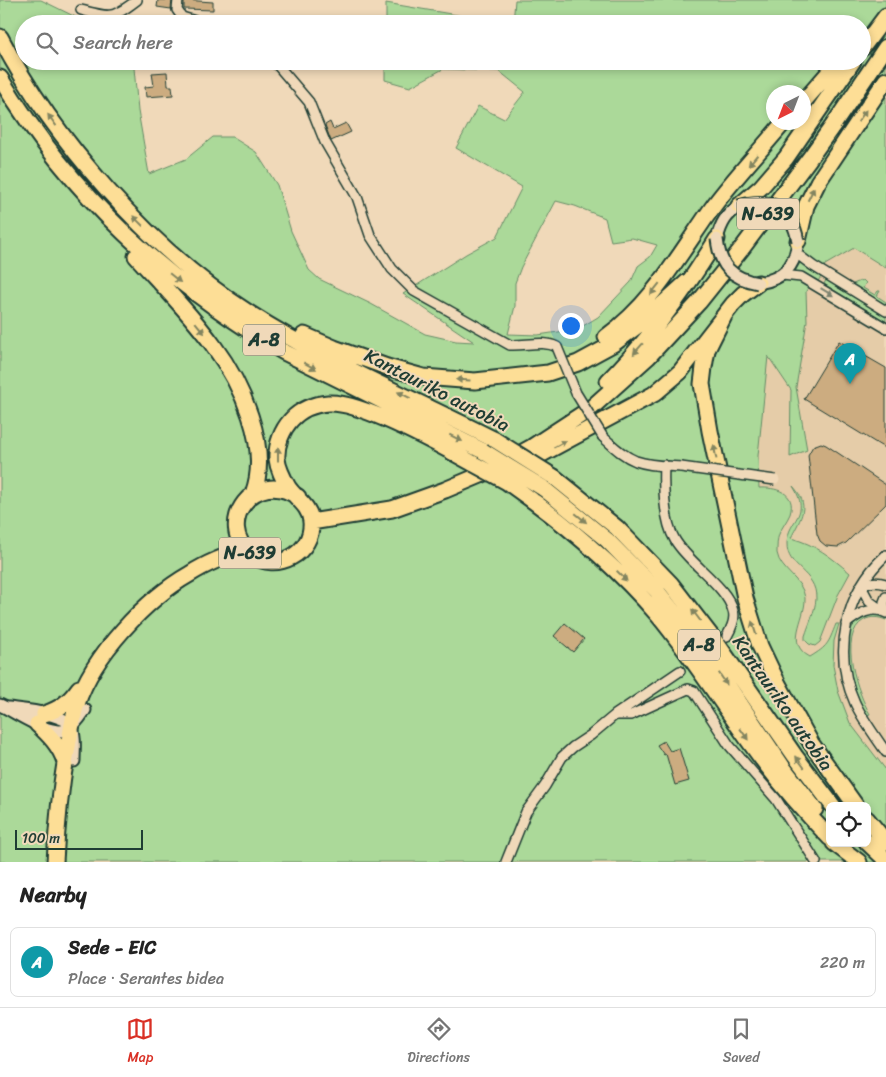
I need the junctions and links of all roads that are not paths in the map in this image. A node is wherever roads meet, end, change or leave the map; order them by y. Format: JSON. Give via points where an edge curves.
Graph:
{"nodes":[{"id":1,"x":137,"y":0,"type":"edge"},
{"id":2,"x":178,"y":0,"type":"edge"},
{"id":3,"x":81,"y":10,"type":"dead end"},
{"id":4,"x":886,"y":10,"type":"edge"},
{"id":5,"x":100,"y":15,"type":"edge"},
{"id":6,"x":113,"y":15,"type":"edge"},
{"id":7,"x":181,"y":15,"type":"edge"},
{"id":8,"x":886,"y":16,"type":"edge"},
{"id":9,"x":871,"y":26,"type":"edge"},
{"id":10,"x":871,"y":36,"type":"edge"},
{"id":11,"x":0,"y":37,"type":"edge"},
{"id":12,"x":886,"y":47,"type":"edge"},
{"id":13,"x":15,"y":63,"type":"edge"},
{"id":14,"x":871,"y":69,"type":"edge"},
{"id":15,"x":19,"y":70,"type":"edge"},
{"id":16,"x":282,"y":70,"type":"edge"},
{"id":17,"x":831,"y":70,"type":"edge"},
{"id":18,"x":847,"y":70,"type":"edge"},
{"id":19,"x":870,"y":70,"type":"edge"},
{"id":20,"x":0,"y":78,"type":"edge"},
{"id":21,"x":886,"y":80,"type":"edge"},
{"id":22,"x":811,"y":93,"type":"edge"},
{"id":23,"x":777,"y":130,"type":"edge"},
{"id":24,"x":76,"y":184,"type":"junction"},
{"id":25,"x":739,"y":206,"type":"junction"},
{"id":26,"x":717,"y":238,"type":"junction"},
{"id":27,"x":798,"y":247,"type":"junction"},
{"id":28,"x":186,"y":266,"type":"junction"},
{"id":29,"x":782,"y":274,"type":"junction"},
{"id":30,"x":687,"y":282,"type":"junction"},
{"id":31,"x":758,"y":283,"type":"junction"},
{"id":32,"x":886,"y":311,"type":"edge"},
{"id":33,"x":725,"y":314,"type":"junction"},
{"id":34,"x":886,"y":328,"type":"edge"},
{"id":35,"x":512,"y":378,"type":"junction"},
{"id":36,"x":664,"y":465,"type":"junction"},
{"id":37,"x":478,"y":469,"type":"junction"},
{"id":38,"x":775,"y":480,"type":"dead end"},
{"id":39,"x":253,"y":494,"type":"junction"},
{"id":40,"x":298,"y":497,"type":"junction"},
{"id":41,"x":311,"y":522,"type":"junction"},
{"id":42,"x":245,"y":549,"type":"junction"},
{"id":43,"x":886,"y":556,"type":"edge"},
{"id":44,"x":886,"y":584,"type":"edge"},
{"id":45,"x":861,"y":586,"type":"junction"},
{"id":46,"x":886,"y":598,"type":"edge"},
{"id":47,"x":883,"y":611,"type":"edge"},
{"id":48,"x":846,"y":624,"type":"junction"},
{"id":49,"x":122,"y":632,"type":"junction"},
{"id":50,"x":727,"y":636,"type":"dead end"},
{"id":51,"x":680,"y":671,"type":"dead end"},
{"id":52,"x":92,"y":672,"type":"junction"},
{"id":53,"x":4,"y":707,"type":"edge"},
{"id":54,"x":86,"y":710,"type":"junction"},
{"id":55,"x":615,"y":715,"type":"junction"},
{"id":56,"x":41,"y":719,"type":"junction"},
{"id":57,"x":72,"y":727,"type":"junction"},
{"id":58,"x":886,"y":752,"type":"edge"},
{"id":59,"x":69,"y":762,"type":"junction"},
{"id":60,"x":831,"y":802,"type":"edge"},
{"id":61,"x":853,"y":802,"type":"edge"},
{"id":62,"x":826,"y":821,"type":"edge"},
{"id":63,"x":871,"y":824,"type":"edge"},
{"id":64,"x":826,"y":834,"type":"edge"},
{"id":65,"x":886,"y":842,"type":"edge"},
{"id":66,"x":871,"y":846,"type":"edge"},
{"id":67,"x":839,"y":847,"type":"edge"},
{"id":68,"x":851,"y":847,"type":"edge"},
{"id":69,"x":886,"y":860,"type":"edge"},
{"id":70,"x":57,"y":862,"type":"edge"},
{"id":71,"x":506,"y":862,"type":"edge"},
{"id":72,"x":816,"y":862,"type":"edge"},
{"id":73,"x":859,"y":862,"type":"edge"},
{"id":74,"x":866,"y":862,"type":"edge"}],
"edges":[{"from":1,"to":6,"type":"street"},
{"from":2,"to":7,"type":"street","via":[[177,10]]},
{"from":3,"to":5,"type":"street"},
{"from":4,"to":9,"type":"highway"},
{"from":8,"to":10,"type":"highway"},
{"from":13,"to":11,"type":"highway","name":"Kantauriko autobia","number":"A-8","one_way":true},
{"from":12,"to":14,"type":"highway","number":"N-639"},
{"from":28,"to":15,"type":"highway","name":"Kantauriko autobia","number":"A-8","one_way":true,"via":[[128,210],[82,159]]},
{"from":16,"to":36,"type":"street","bridge":true,"via":[[309,102],[325,142],[357,197],[370,235],[392,269],[414,291],[510,345],[548,343],[557,347],[576,393],[603,437],[636,461]]},
{"from":17,"to":22,"type":"highway"},
{"from":18,"to":25,"type":"highway","via":[[786,158],[762,187]]},
{"from":19,"to":37,"type":"highway","number":"N-639","via":[[760,225],[675,330],[590,408],[532,447]]},
{"from":20,"to":24,"type":"highway","name":"Kantauriko autobia","number":"A-8","via":[[29,123]]},
{"from":27,"to":21,"type":"highway","one_way":true,"via":[[806,206],[818,182]]},
{"from":23,"to":35,"type":"highway","one_way":true,"via":[[716,203],[641,307],[619,328],[587,350],[548,368]]},
{"from":24,"to":39,"type":"highway","one_way":true,"via":[[88,204],[188,313],[227,366],[242,396],[256,440],[259,467]]},
{"from":24,"to":62,"type":"highway","name":"Kantauriko autobia","number":"A-8","one_way":true,"bridge":true,"via":[[112,223],[156,262],[253,334],[323,373],[483,451],[543,488],[607,540],[657,591],[706,653],[782,766]]},
{"from":25,"to":26,"type":"street","via":[[728,214]]},
{"from":25,"to":27,"type":"street","bridge":true,"via":[[765,202],[778,207],[796,227]]},
{"from":26,"to":30,"type":"highway"},
{"from":26,"to":31,"type":"street","bridge":true,"via":[[718,252],[733,274],[745,281]]},
{"from":27,"to":29,"type":"street","via":[[791,265]]},
{"from":27,"to":32,"type":"street","via":[[813,266]]},
{"from":35,"to":28,"type":"highway","one_way":true,"via":[[475,381],[423,377],[387,368],[287,328]]},
{"from":60,"to":28,"type":"highway","name":"Kantauriko autobia","number":"A-8","one_way":true,"bridge":true,"via":[[671,584],[617,528],[554,477],[494,440],[286,336],[233,302]]},
{"from":29,"to":31,"type":"street","via":[[771,281]]},
{"from":29,"to":34,"type":"street","one_way":true,"via":[[801,277]]},
{"from":30,"to":35,"type":"highway","via":[[613,344],[578,363],[548,373]]},
{"from":30,"to":37,"type":"highway","one_way":true,"via":[[642,344],[603,386],[572,412]]},
{"from":31,"to":33,"type":"highway"},
{"from":37,"to":33,"type":"highway","one_way":true,"via":[[518,464],[544,453],[654,394],[680,372]]},
{"from":61,"to":33,"type":"highway","one_way":true,"via":[[811,743],[778,684],[760,646],[745,598],[702,384],[707,350]]},
{"from":36,"to":38,"type":"street","bridge":true},
{"from":36,"to":50,"type":"street","via":[[670,530],[681,550],[726,597],[734,612]]},
{"from":40,"to":37,"type":"highway","one_way":true,"via":[[281,473],[278,449],[290,421],[299,412],[315,405],[329,403],[354,407],[419,436]]},
{"from":37,"to":41,"type":"highway","number":"N-639","via":[[392,509]]},
{"from":37,"to":64,"type":"highway","one_way":true,"bridge":true,"via":[[507,482],[532,500],[625,578],[686,651],[787,791]]},
{"from":39,"to":40,"type":"highway","via":[[266,488],[277,488]]},
{"from":39,"to":42,"type":"highway","number":"N-639","via":[[243,503],[237,523],[238,536]]},
{"from":40,"to":41,"type":"highway","via":[[307,508]]},
{"from":41,"to":42,"type":"highway","number":"N-639","via":[[306,543],[297,554],[284,560],[270,562]]},
{"from":42,"to":49,"type":"highway","number":"N-639","via":[[212,562],[168,587]]},
{"from":43,"to":45,"type":"street"},
{"from":44,"to":45,"type":"street","via":[[871,582]]},
{"from":45,"to":47,"type":"street","via":[[869,601]]},
{"from":45,"to":48,"type":"street"},
{"from":46,"to":47,"type":"street"},
{"from":47,"to":48,"type":"street","via":[[862,613]]},
{"from":48,"to":58,"type":"street","via":[[843,650],[850,692]]},
{"from":49,"to":52,"type":"highway","number":"N-639"},
{"from":49,"to":54,"type":"highway","number":"N-639","via":[[98,675]]},
{"from":51,"to":55,"type":"street"},
{"from":52,"to":56,"type":"highway","via":[[67,702]]},
{"from":52,"to":57,"type":"highway","number":"N-639","via":[[77,704]]},
{"from":53,"to":56,"type":"street"},
{"from":54,"to":57,"type":"street"},
{"from":54,"to":59,"type":"highway","number":"N-639"},
{"from":55,"to":71,"type":"street","via":[[562,757],[526,812]]},
{"from":55,"to":72,"type":"street","via":[[631,715],[688,689],[694,690],[730,745],[776,799]]},
{"from":56,"to":57,"type":"street","via":[[62,719]]},
{"from":56,"to":59,"type":"highway"},
{"from":57,"to":59,"type":"highway","number":"N-639"},
{"from":59,"to":70,"type":"highway","number":"N-639"},
{"from":63,"to":65,"type":"highway"},
{"from":66,"to":69,"type":"highway"},
{"from":67,"to":73,"type":"highway"},
{"from":68,"to":74,"type":"highway"}]}
